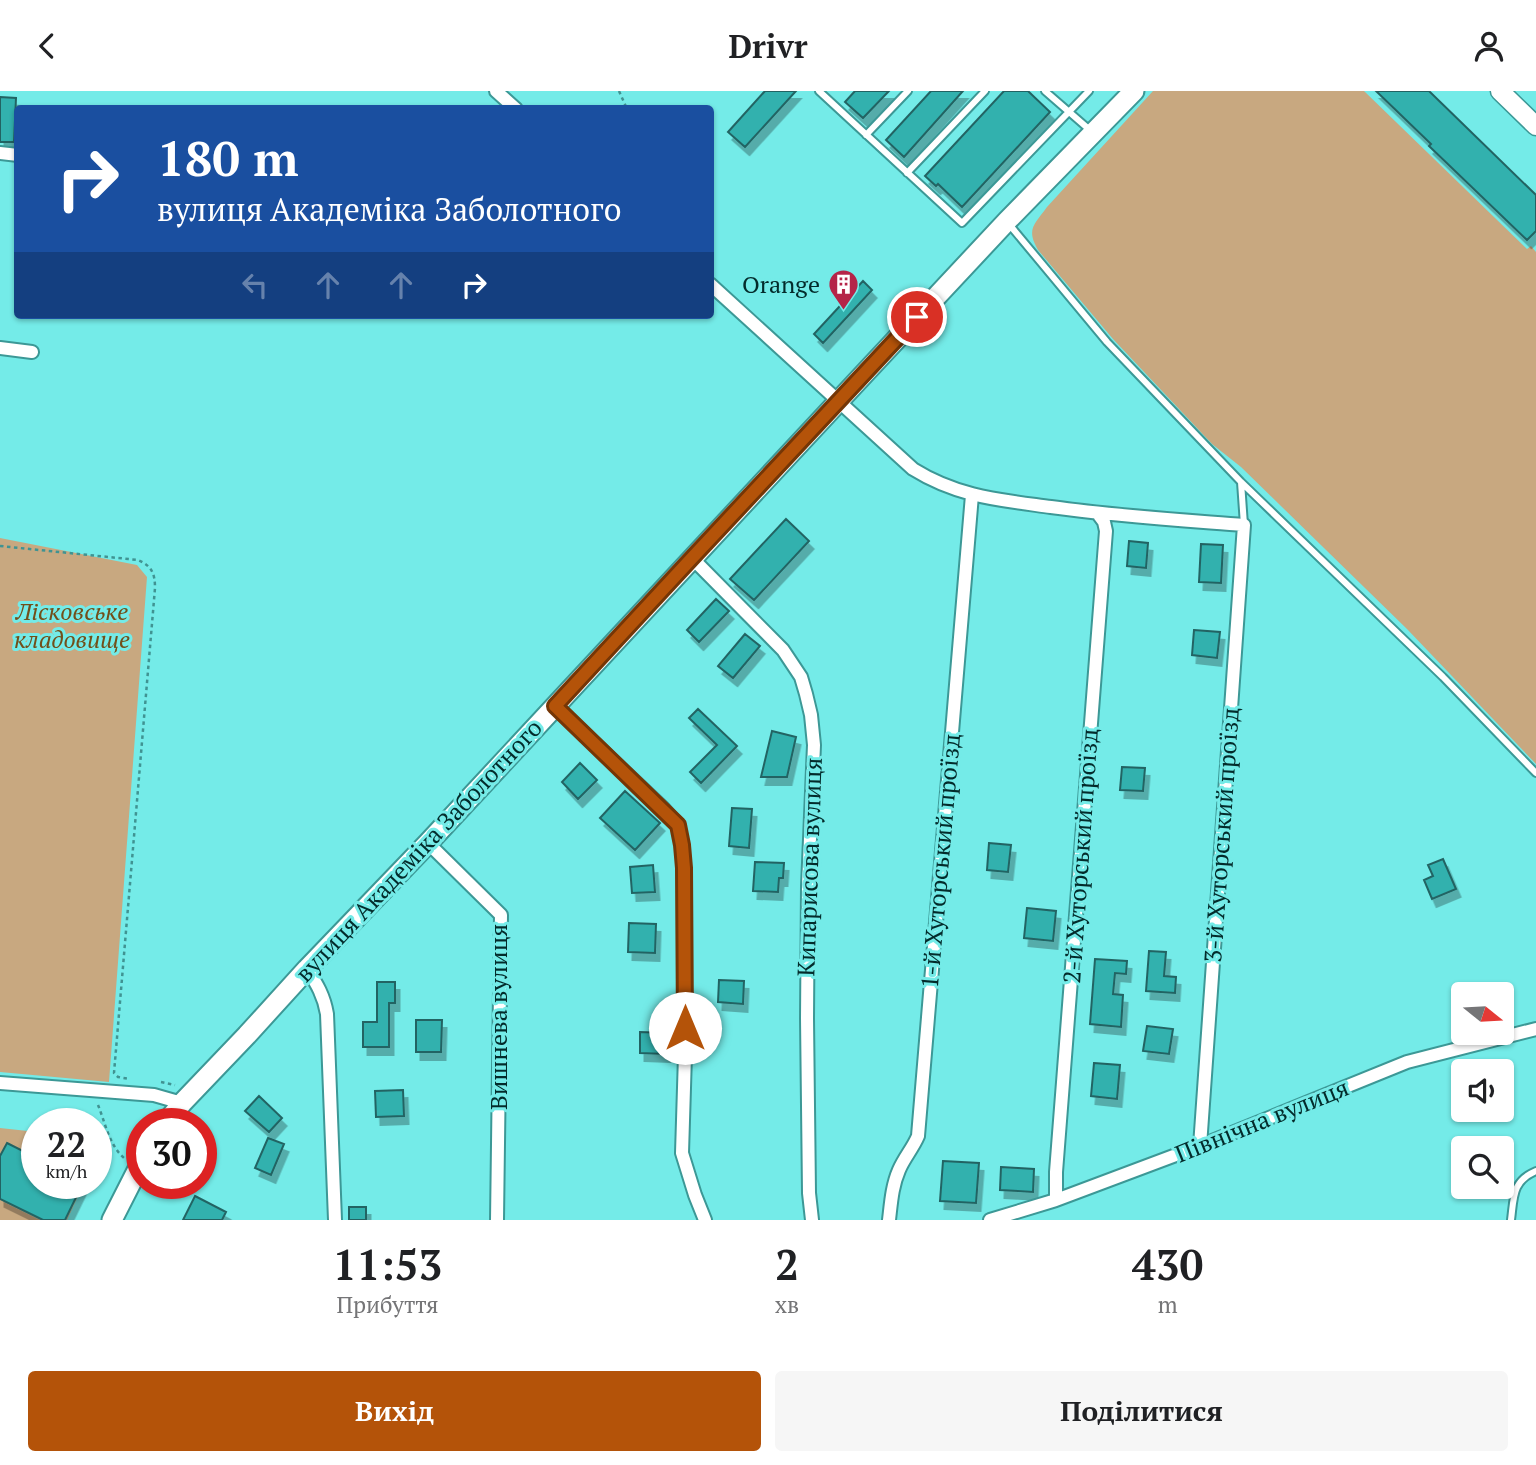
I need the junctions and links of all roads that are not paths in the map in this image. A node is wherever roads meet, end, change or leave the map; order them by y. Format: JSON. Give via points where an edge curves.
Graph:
{"nodes":[{"id":1,"x":496,"y":91,"type":"edge"},
{"id":2,"x":908,"y":91,"type":"edge"},
{"id":3,"x":985,"y":91,"type":"edge"},
{"id":4,"x":1045,"y":91,"type":"edge"},
{"id":5,"x":1089,"y":91,"type":"edge"},
{"id":6,"x":1134,"y":91,"type":"edge"},
{"id":7,"x":1500,"y":91,"type":"edge"},
{"id":8,"x":824,"y":93,"type":"edge"},
{"id":9,"x":512,"y":105,"type":"edge"},
{"id":10,"x":1069,"y":111,"type":"junction"},
{"id":11,"x":1536,"y":126,"type":"edge"},
{"id":12,"x":1093,"y":132,"type":"junction"},
{"id":13,"x":866,"y":135,"type":"junction"},
{"id":14,"x":907,"y":173,"type":"junction"},
{"id":15,"x":1007,"y":221,"type":"junction"},
{"id":16,"x":714,"y":288,"type":"edge"},
{"id":17,"x":0,"y":348,"type":"edge"},
{"id":18,"x":32,"y":352,"type":"dead end"},
{"id":19,"x":838,"y":402,"type":"junction"},
{"id":20,"x":1241,"y":482,"type":"junction"},
{"id":21,"x":972,"y":495,"type":"junction"},
{"id":22,"x":1098,"y":514,"type":"junction"},
{"id":23,"x":1244,"y":525,"type":"junction"},
{"id":24,"x":692,"y":558,"type":"junction"},
{"id":25,"x":555,"y":706,"type":"junction"},
{"id":26,"x":1536,"y":773,"type":"edge"},
{"id":27,"x":428,"y":843,"type":"junction"},
{"id":28,"x":307,"y":969,"type":"junction"},
{"id":29,"x":1536,"y":1029,"type":"edge"},
{"id":30,"x":0,"y":1083,"type":"edge"},
{"id":31,"x":182,"y":1103,"type":"junction"},
{"id":32,"x":178,"y":1108,"type":"edge"},
{"id":33,"x":1200,"y":1146,"type":"junction"},
{"id":34,"x":1536,"y":1171,"type":"edge"},
{"id":35,"x":126,"y":1192,"type":"edge"},
{"id":36,"x":1056,"y":1200,"type":"junction"},
{"id":37,"x":112,"y":1220,"type":"edge"},
{"id":38,"x":335,"y":1220,"type":"edge"},
{"id":39,"x":497,"y":1220,"type":"edge"},
{"id":40,"x":705,"y":1220,"type":"edge"},
{"id":41,"x":812,"y":1220,"type":"edge"},
{"id":42,"x":889,"y":1220,"type":"edge"},
{"id":43,"x":990,"y":1220,"type":"edge"},
{"id":44,"x":1511,"y":1220,"type":"edge"}],
"edges":[{"from":1,"to":9,"type":"street"},
{"from":2,"to":13,"type":"lane"},
{"from":3,"to":14,"type":"lane"},
{"from":4,"to":10,"type":"lane"},
{"from":5,"to":10,"type":"lane"},
{"from":6,"to":12,"type":"main road","name":"вулиця Академіка Заболотного"},
{"from":7,"to":11,"type":"street"},
{"from":8,"to":13,"type":"lane"},
{"from":10,"to":12,"type":"lane"},
{"from":10,"to":14,"type":"lane","via":[[962,223]]},
{"from":12,"to":15,"type":"main road","name":"вулиця Академіка Заболотного"},
{"from":13,"to":14,"type":"lane"},
{"from":15,"to":19,"type":"main road","name":"вулиця Академіка Заболотного"},
{"from":15,"to":20,"type":"lane","via":[[1107,342]]},
{"from":16,"to":19,"type":"street"},
{"from":17,"to":18,"type":"street"},
{"from":19,"to":21,"type":"street","via":[[913,469]]},
{"from":19,"to":24,"type":"main road","name":"вулиця Академіка Заболотного"},
{"from":20,"to":23,"type":"lane"},
{"from":20,"to":26,"type":"lane"},
{"from":21,"to":22,"type":"street"},
{"from":21,"to":42,"type":"street","name":"1-й Хуторський проїзд","via":[[918,1136],[892,1192]]},
{"from":22,"to":23,"type":"street"},
{"from":22,"to":36,"type":"street","name":"2-й Хуторський проїзд","via":[[1106,531]]},
{"from":23,"to":33,"type":"street","name":"3-й Хуторський проїзд"},
{"from":24,"to":25,"type":"main road","name":"вулиця Академіка Заболотного"},
{"from":24,"to":41,"type":"street","name":"Кипарисова вулиця","via":[[783,650],[801,677],[811,715],[807,1018]]},
{"from":25,"to":27,"type":"main road","name":"вулиця Академіка Заболотного"},
{"from":25,"to":40,"type":"street","via":[[678,825],[684,868],[682,1153]]},
{"from":27,"to":28,"type":"main road","name":"вулиця Академіка Заболотного"},
{"from":27,"to":39,"type":"street","name":"Вишнева вулиця","via":[[501,915]]},
{"from":28,"to":31,"type":"main road","name":"вулиця Академіка Заболотного"},
{"from":28,"to":38,"type":"street","via":[[320,989],[327,1014]]},
{"from":29,"to":33,"type":"street","name":"Північна вулиця","via":[[1408,1062]]},
{"from":30,"to":31,"type":"street","via":[[154,1095]]},
{"from":31,"to":32,"type":"main road","name":"вулиця Академіка Заболотного"},
{"from":33,"to":36,"type":"street","name":"Північна вулиця"},
{"from":34,"to":44,"type":"lane","via":[[1518,1182]]},
{"from":35,"to":37,"type":"main road"},
{"from":36,"to":43,"type":"street","name":"Північна вулиця"}]}
